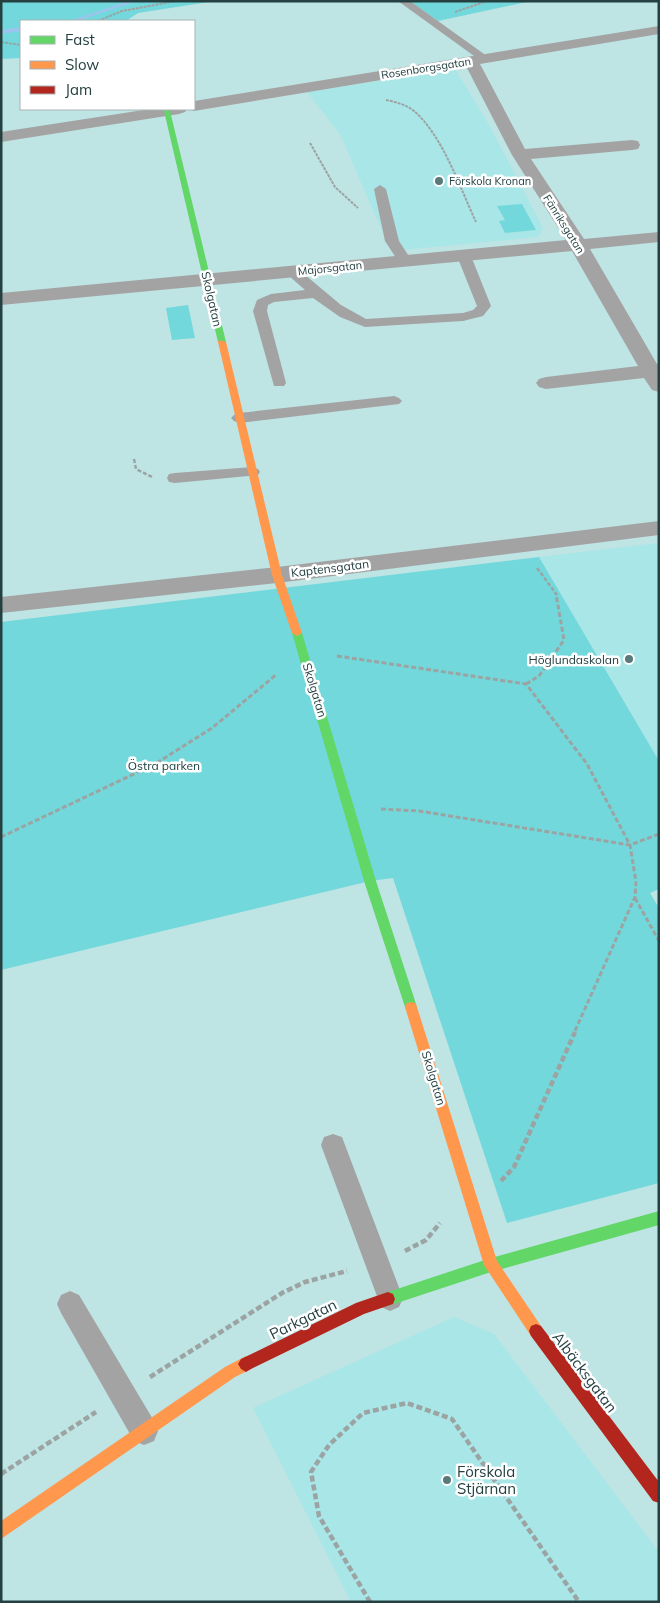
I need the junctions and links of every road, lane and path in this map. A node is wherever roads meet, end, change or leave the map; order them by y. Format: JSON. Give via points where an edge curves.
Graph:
{"nodes":[{"id":1,"x":176,"y":1,"type":"edge"},
{"id":2,"x":403,"y":1,"type":"edge"},
{"id":3,"x":100,"y":20,"type":"edge"},
{"id":4,"x":659,"y":30,"type":"edge"},
{"id":5,"x":1,"y":42,"type":"edge"},
{"id":6,"x":20,"y":45,"type":"edge"},
{"id":7,"x":478,"y":60,"type":"junction"},
{"id":8,"x":385,"y":99,"type":"dead end"},
{"id":9,"x":195,"y":106,"type":"edge"},
{"id":10,"x":165,"y":110,"type":"edge"},
{"id":11,"x":171,"y":110,"type":"edge"},
{"id":12,"x":1,"y":136,"type":"edge"},
{"id":13,"x":310,"y":143,"type":"dead end"},
{"id":14,"x":632,"y":144,"type":"dead end"},
{"id":15,"x":520,"y":155,"type":"junction"},
{"id":16,"x":380,"y":189,"type":"dead end"},
{"id":17,"x":476,"y":222,"type":"dead end"},
{"id":18,"x":388,"y":223,"type":"junction"},
{"id":19,"x":659,"y":237,"type":"edge"},
{"id":20,"x":578,"y":244,"type":"junction"},
{"id":21,"x":464,"y":256,"type":"junction"},
{"id":22,"x":405,"y":261,"type":"junction"},
{"id":23,"x":293,"y":272,"type":"junction"},
{"id":24,"x":208,"y":280,"type":"junction"},
{"id":25,"x":316,"y":293,"type":"junction"},
{"id":26,"x":1,"y":299,"type":"edge"},
{"id":27,"x":656,"y":376,"type":"edge"},
{"id":28,"x":546,"y":382,"type":"dead end"},
{"id":29,"x":279,"y":383,"type":"dead end"},
{"id":30,"x":394,"y":402,"type":"dead end"},
{"id":31,"x":239,"y":418,"type":"junction"},
{"id":32,"x":252,"y":472,"type":"junction"},
{"id":33,"x":175,"y":478,"type":"dead end"},
{"id":34,"x":659,"y":528,"type":"edge"},
{"id":35,"x":533,"y":563,"type":"dead end"},
{"id":36,"x":277,"y":575,"type":"junction"},
{"id":37,"x":1,"y":605,"type":"edge"},
{"id":38,"x":303,"y":651,"type":"junction"},
{"id":39,"x":526,"y":684,"type":"junction"},
{"id":40,"x":350,"y":808,"type":"junction"},
{"id":41,"x":659,"y":834,"type":"edge"},
{"id":42,"x":1,"y":837,"type":"edge"},
{"id":43,"x":630,"y":845,"type":"junction"},
{"id":44,"x":635,"y":897,"type":"junction"},
{"id":45,"x":659,"y":941,"type":"edge"},
{"id":46,"x":333,"y":1145,"type":"dead end"},
{"id":47,"x":470,"y":1194,"type":"junction"},
{"id":48,"x":444,"y":1216,"type":"dead end"},
{"id":49,"x":659,"y":1218,"type":"edge"},
{"id":50,"x":397,"y":1256,"type":"dead end"},
{"id":51,"x":491,"y":1265,"type":"junction"},
{"id":52,"x":352,"y":1270,"type":"dead end"},
{"id":53,"x":390,"y":1298,"type":"junction"},
{"id":54,"x":70,"y":1304,"type":"dead end"},
{"id":55,"x":142,"y":1382,"type":"dead end"},
{"id":56,"x":101,"y":1409,"type":"dead end"},
{"id":57,"x":144,"y":1430,"type":"junction"},
{"id":58,"x":1,"y":1474,"type":"edge"},
{"id":59,"x":659,"y":1495,"type":"edge"},
{"id":60,"x":1,"y":1531,"type":"edge"},
{"id":61,"x":370,"y":1602,"type":"edge"},
{"id":62,"x":579,"y":1602,"type":"edge"}],
"edges":[{"from":1,"to":3,"type":"path","via":[[122,11]]},
{"from":2,"to":7,"type":"lane","name":"Fänriksgatan"},
{"from":4,"to":7,"type":"street","name":"Rosenborgsgatan"},
{"from":5,"to":6,"type":"path"},
{"from":7,"to":9,"type":"street","name":"Rosenborgsgatan"},
{"from":7,"to":15,"type":"street","name":"Fänriksgatan"},
{"from":8,"to":17,"type":"path","via":[[415,111],[428,126]]},
{"from":10,"to":12,"type":"street"},
{"from":11,"to":24,"type":"street","name":"Skolgatan"},
{"from":13,"to":18,"type":"path","via":[[332,185],[348,201]]},
{"from":14,"to":15,"type":"street"},
{"from":15,"to":20,"type":"street","name":"Fänriksgatan"},
{"from":16,"to":18,"type":"lane"},
{"from":18,"to":22,"type":"lane","via":[[392,241]]},
{"from":19,"to":20,"type":"street","name":"Majorsgatan"},
{"from":20,"to":21,"type":"street","name":"Majorsgatan"},
{"from":20,"to":27,"type":"street","name":"Fänriksgatan"},
{"from":21,"to":22,"type":"street","name":"Majorsgatan"},
{"from":21,"to":25,"type":"lane","via":[[484,306],[478,313],[463,317],[365,323],[336,310]]},
{"from":22,"to":23,"type":"street","name":"Majorsgatan"},
{"from":23,"to":24,"type":"street","name":"Majorsgatan"},
{"from":23,"to":25,"type":"lane"},
{"from":24,"to":26,"type":"street","name":"Majorsgatan"},
{"from":24,"to":31,"type":"street","name":"Skolgatan"},
{"from":25,"to":29,"type":"lane","via":[[271,298],[262,303],[260,310]]},
{"from":27,"to":28,"type":"street"},
{"from":30,"to":31,"type":"lane"},
{"from":31,"to":32,"type":"street","name":"Skolgatan"},
{"from":32,"to":33,"type":"lane"},
{"from":32,"to":36,"type":"street","name":"Skolgatan"},
{"from":34,"to":36,"type":"street","name":"Kaptensgatan"},
{"from":35,"to":39,"type":"path","via":[[557,595],[564,640],[539,676]]},
{"from":36,"to":37,"type":"street","name":"Kaptensgatan"},
{"from":36,"to":38,"type":"street","name":"Skolgatan"},
{"from":38,"to":39,"type":"path"},
{"from":38,"to":40,"type":"street","name":"Skolgatan"},
{"from":38,"to":42,"type":"path","via":[[212,728],[155,764]]},
{"from":39,"to":43,"type":"path","via":[[587,764]]},
{"from":40,"to":43,"type":"path","via":[[419,811]]},
{"from":40,"to":47,"type":"street","name":"Skolgatan","via":[[370,881]]},
{"from":41,"to":43,"type":"path"},
{"from":43,"to":44,"type":"path"},
{"from":44,"to":45,"type":"path"},
{"from":44,"to":47,"type":"path","via":[[514,1167],[500,1182]]},
{"from":46,"to":53,"type":"lane"},
{"from":47,"to":51,"type":"street","name":"Skolgatan"},
{"from":48,"to":50,"type":"path","via":[[426,1240]]},
{"from":49,"to":51,"type":"street","name":"Parkgatan"},
{"from":51,"to":53,"type":"street","name":"Parkgatan"},
{"from":51,"to":59,"type":"street","name":"Albäcksgatan","via":[[521,1312]]},
{"from":52,"to":55,"type":"path","via":[[305,1282],[282,1294]]},
{"from":53,"to":57,"type":"street","name":"Parkgatan","via":[[361,1308],[230,1372]]},
{"from":54,"to":57,"type":"lane"},
{"from":56,"to":58,"type":"path"},
{"from":57,"to":60,"type":"street","name":"Parkgatan"},
{"from":61,"to":62,"type":"path","via":[[319,1516],[311,1472],[329,1445],[363,1413],[408,1403],[452,1419]]}]}
